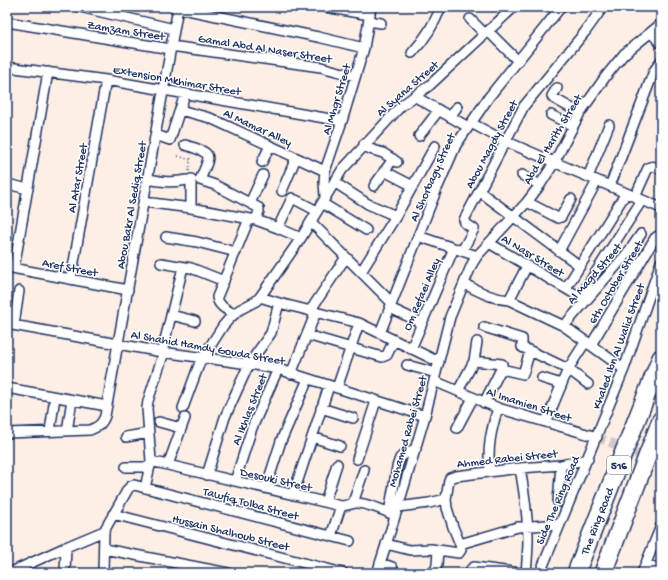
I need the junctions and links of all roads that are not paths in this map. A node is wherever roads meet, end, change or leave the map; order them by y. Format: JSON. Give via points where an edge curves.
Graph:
{"nodes":[{"id":1,"x":80,"y":7,"type":"edge"},
{"id":2,"x":325,"y":7,"type":"edge"},
{"id":3,"x":441,"y":7,"type":"edge"},
{"id":4,"x":561,"y":7,"type":"edge"},
{"id":5,"x":603,"y":7,"type":"edge"},
{"id":6,"x":175,"y":8,"type":"edge"},
{"id":7,"x":510,"y":8,"type":"edge"},
{"id":8,"x":370,"y":14,"type":"edge"},
{"id":9,"x":470,"y":19,"type":"dead end"},
{"id":10,"x":7,"y":22,"type":"edge"},
{"id":11,"x":381,"y":23,"type":"dead end"},
{"id":12,"x":661,"y":24,"type":"edge"},
{"id":13,"x":174,"y":29,"type":"junction"},
{"id":14,"x":651,"y":32,"type":"junction"},
{"id":15,"x":486,"y":33,"type":"junction"},
{"id":16,"x":661,"y":44,"type":"edge"},
{"id":17,"x":171,"y":48,"type":"junction"},
{"id":18,"x":364,"y":48,"type":"junction"},
{"id":19,"x":412,"y":53,"type":"dead end"},
{"id":20,"x":661,"y":61,"type":"edge"},
{"id":21,"x":518,"y":62,"type":"junction"},
{"id":22,"x":7,"y":67,"type":"edge"},
{"id":23,"x":48,"y":72,"type":"junction"},
{"id":24,"x":355,"y":76,"type":"junction"},
{"id":25,"x":106,"y":80,"type":"junction"},
{"id":26,"x":557,"y":88,"type":"dead end"},
{"id":27,"x":164,"y":90,"type":"junction"},
{"id":28,"x":185,"y":94,"type":"junction"},
{"id":29,"x":414,"y":96,"type":"junction"},
{"id":30,"x":457,"y":107,"type":"dead end"},
{"id":31,"x":180,"y":110,"type":"junction"},
{"id":32,"x":439,"y":110,"type":"junction"},
{"id":33,"x":580,"y":113,"type":"junction"},
{"id":34,"x":551,"y":115,"type":"dead end"},
{"id":35,"x":450,"y":117,"type":"junction"},
{"id":36,"x":342,"y":121,"type":"junction"},
{"id":37,"x":470,"y":125,"type":"junction"},
{"id":38,"x":609,"y":125,"type":"dead end"},
{"id":39,"x":573,"y":126,"type":"junction"},
{"id":40,"x":156,"y":135,"type":"junction"},
{"id":41,"x":419,"y":136,"type":"dead end"},
{"id":42,"x":505,"y":141,"type":"junction"},
{"id":43,"x":364,"y":144,"type":"junction"},
{"id":44,"x":186,"y":145,"type":"dead end"},
{"id":45,"x":270,"y":146,"type":"junction"},
{"id":46,"x":435,"y":146,"type":"dead end"},
{"id":47,"x":296,"y":158,"type":"junction"},
{"id":48,"x":262,"y":162,"type":"dead end"},
{"id":49,"x":554,"y":163,"type":"junction"},
{"id":50,"x":661,"y":169,"type":"edge"},
{"id":51,"x":325,"y":171,"type":"junction"},
{"id":52,"x":384,"y":171,"type":"junction"},
{"id":53,"x":522,"y":175,"type":"dead end"},
{"id":54,"x":263,"y":176,"type":"dead end"},
{"id":55,"x":588,"y":177,"type":"junction"},
{"id":56,"x":148,"y":179,"type":"junction"},
{"id":57,"x":193,"y":180,"type":"junction"},
{"id":58,"x":597,"y":181,"type":"junction"},
{"id":59,"x":334,"y":182,"type":"junction"},
{"id":60,"x":7,"y":184,"type":"edge"},
{"id":61,"x":540,"y":185,"type":"junction"},
{"id":62,"x":374,"y":186,"type":"dead end"},
{"id":63,"x":413,"y":186,"type":"junction"},
{"id":64,"x":610,"y":186,"type":"junction"},
{"id":65,"x":28,"y":189,"type":"junction"},
{"id":66,"x":282,"y":191,"type":"dead end"},
{"id":67,"x":479,"y":191,"type":"junction"},
{"id":68,"x":626,"y":193,"type":"junction"},
{"id":69,"x":571,"y":199,"type":"dead end"},
{"id":70,"x":639,"y":199,"type":"junction"},
{"id":71,"x":144,"y":202,"type":"junction"},
{"id":72,"x":527,"y":202,"type":"junction"},
{"id":73,"x":321,"y":203,"type":"junction"},
{"id":74,"x":250,"y":204,"type":"junction"},
{"id":75,"x":191,"y":208,"type":"junction"},
{"id":76,"x":661,"y":208,"type":"edge"},
{"id":77,"x":396,"y":216,"type":"junction"},
{"id":78,"x":513,"y":217,"type":"junction"},
{"id":79,"x":253,"y":219,"type":"junction"},
{"id":80,"x":465,"y":221,"type":"joint"},
{"id":81,"x":311,"y":222,"type":"junction"},
{"id":82,"x":278,"y":228,"type":"junction"},
{"id":83,"x":366,"y":230,"type":"dead end"},
{"id":84,"x":641,"y":234,"type":"dead end"},
{"id":85,"x":661,"y":234,"type":"edge"},
{"id":86,"x":418,"y":236,"type":"junction"},
{"id":87,"x":166,"y":237,"type":"dead end"},
{"id":88,"x":301,"y":238,"type":"junction"},
{"id":89,"x":489,"y":243,"type":"junction"},
{"id":90,"x":458,"y":249,"type":"junction"},
{"id":91,"x":559,"y":250,"type":"junction"},
{"id":92,"x":236,"y":252,"type":"junction"},
{"id":93,"x":608,"y":254,"type":"junction"},
{"id":94,"x":477,"y":256,"type":"junction"},
{"id":95,"x":346,"y":257,"type":"junction"},
{"id":96,"x":661,"y":262,"type":"edge"},
{"id":97,"x":161,"y":263,"type":"dead end"},
{"id":98,"x":618,"y":264,"type":"junction"},
{"id":99,"x":527,"y":266,"type":"junction"},
{"id":100,"x":580,"y":266,"type":"junction"},
{"id":101,"x":183,"y":267,"type":"junction"},
{"id":102,"x":11,"y":268,"type":"edge"},
{"id":103,"x":361,"y":272,"type":"junction"},
{"id":104,"x":72,"y":279,"type":"junction"},
{"id":105,"x":224,"y":281,"type":"junction"},
{"id":106,"x":464,"y":284,"type":"junction"},
{"id":107,"x":566,"y":288,"type":"junction"},
{"id":108,"x":128,"y":290,"type":"junction"},
{"id":109,"x":19,"y":291,"type":"dead end"},
{"id":110,"x":260,"y":297,"type":"junction"},
{"id":111,"x":583,"y":299,"type":"junction"},
{"id":112,"x":508,"y":300,"type":"junction"},
{"id":113,"x":279,"y":303,"type":"junction"},
{"id":114,"x":391,"y":305,"type":"junction"},
{"id":115,"x":313,"y":311,"type":"junction"},
{"id":116,"x":171,"y":314,"type":"junction"},
{"id":117,"x":234,"y":314,"type":"junction"},
{"id":118,"x":195,"y":321,"type":"dead end"},
{"id":119,"x":359,"y":323,"type":"junction"},
{"id":120,"x":422,"y":323,"type":"junction"},
{"id":121,"x":10,"y":324,"type":"edge"},
{"id":122,"x":564,"y":326,"type":"junction"},
{"id":123,"x":484,"y":327,"type":"dead end"},
{"id":124,"x":380,"y":333,"type":"junction"},
{"id":125,"x":306,"y":335,"type":"junction"},
{"id":126,"x":394,"y":340,"type":"junction"},
{"id":127,"x":477,"y":342,"type":"dead end"},
{"id":128,"x":588,"y":343,"type":"junction"},
{"id":129,"x":118,"y":344,"type":"junction"},
{"id":130,"x":350,"y":348,"type":"junction"},
{"id":131,"x":411,"y":349,"type":"junction"},
{"id":132,"x":530,"y":351,"type":"junction"},
{"id":133,"x":163,"y":352,"type":"junction"},
{"id":134,"x":203,"y":357,"type":"junction"},
{"id":135,"x":661,"y":358,"type":"edge"},
{"id":136,"x":474,"y":361,"type":"junction"},
{"id":137,"x":439,"y":362,"type":"junction"},
{"id":138,"x":249,"y":364,"type":"junction"},
{"id":139,"x":407,"y":365,"type":"dead end"},
{"id":140,"x":623,"y":368,"type":"junction"},
{"id":141,"x":278,"y":369,"type":"junction"},
{"id":142,"x":501,"y":369,"type":"junction"},
{"id":143,"x":568,"y":369,"type":"junction"},
{"id":144,"x":291,"y":374,"type":"junction"},
{"id":145,"x":435,"y":377,"type":"junction"},
{"id":146,"x":542,"y":378,"type":"dead end"},
{"id":147,"x":308,"y":379,"type":"junction"},
{"id":148,"x":561,"y":384,"type":"junction"},
{"id":149,"x":588,"y":384,"type":"dead end"},
{"id":150,"x":333,"y":387,"type":"junction"},
{"id":151,"x":7,"y":388,"type":"edge"},
{"id":152,"x":458,"y":391,"type":"junction"},
{"id":153,"x":55,"y":397,"type":"junction"},
{"id":154,"x":473,"y":398,"type":"junction"},
{"id":155,"x":72,"y":400,"type":"junction"},
{"id":156,"x":376,"y":401,"type":"junction"},
{"id":157,"x":484,"y":403,"type":"junction"},
{"id":158,"x":108,"y":406,"type":"junction"},
{"id":159,"x":182,"y":408,"type":"dead end"},
{"id":160,"x":321,"y":408,"type":"junction"},
{"id":161,"x":498,"y":408,"type":"junction"},
{"id":162,"x":425,"y":416,"type":"junction"},
{"id":163,"x":185,"y":418,"type":"dead end"},
{"id":164,"x":353,"y":418,"type":"dead end"},
{"id":165,"x":661,"y":420,"type":"edge"},
{"id":166,"x":159,"y":422,"type":"dead end"},
{"id":167,"x":546,"y":422,"type":"junction"},
{"id":168,"x":181,"y":428,"type":"junction"},
{"id":169,"x":457,"y":428,"type":"dead end"},
{"id":170,"x":67,"y":430,"type":"junction"},
{"id":171,"x":50,"y":431,"type":"junction"},
{"id":172,"x":7,"y":432,"type":"edge"},
{"id":173,"x":149,"y":433,"type":"junction"},
{"id":174,"x":594,"y":436,"type":"junction"},
{"id":175,"x":126,"y":437,"type":"dead end"},
{"id":176,"x":312,"y":437,"type":"junction"},
{"id":177,"x":340,"y":446,"type":"dead end"},
{"id":178,"x":416,"y":448,"type":"junction"},
{"id":179,"x":357,"y":458,"type":"dead end"},
{"id":180,"x":588,"y":459,"type":"junction"},
{"id":181,"x":150,"y":464,"type":"junction"},
{"id":182,"x":337,"y":464,"type":"dead end"},
{"id":183,"x":168,"y":465,"type":"junction"},
{"id":184,"x":561,"y":465,"type":"junction"},
{"id":185,"x":126,"y":467,"type":"dead end"},
{"id":186,"x":520,"y":468,"type":"junction"},
{"id":187,"x":364,"y":470,"type":"dead end"},
{"id":188,"x":490,"y":471,"type":"junction"},
{"id":189,"x":207,"y":474,"type":"junction"},
{"id":190,"x":235,"y":481,"type":"junction"},
{"id":191,"x":145,"y":488,"type":"junction"},
{"id":192,"x":266,"y":488,"type":"junction"},
{"id":193,"x":293,"y":495,"type":"junction"},
{"id":194,"x":446,"y":499,"type":"junction"},
{"id":195,"x":325,"y":502,"type":"junction"},
{"id":196,"x":558,"y":502,"type":"dead end"},
{"id":197,"x":353,"y":503,"type":"junction"},
{"id":198,"x":341,"y":506,"type":"junction"},
{"id":199,"x":394,"y":511,"type":"junction"},
{"id":200,"x":113,"y":514,"type":"junction"},
{"id":201,"x":560,"y":524,"type":"junction"},
{"id":202,"x":528,"y":526,"type":"junction"},
{"id":203,"x":661,"y":526,"type":"edge"},
{"id":204,"x":104,"y":531,"type":"junction"},
{"id":205,"x":331,"y":536,"type":"junction"},
{"id":206,"x":350,"y":541,"type":"dead end"},
{"id":207,"x":386,"y":544,"type":"junction"},
{"id":208,"x":460,"y":544,"type":"junction"},
{"id":209,"x":66,"y":547,"type":"junction"},
{"id":210,"x":104,"y":549,"type":"junction"},
{"id":211,"x":438,"y":550,"type":"junction"},
{"id":212,"x":32,"y":563,"type":"junction"},
{"id":213,"x":380,"y":563,"type":"junction"},
{"id":214,"x":661,"y":568,"type":"edge"},
{"id":215,"x":644,"y":569,"type":"edge"},
{"id":216,"x":9,"y":573,"type":"edge"},
{"id":217,"x":32,"y":573,"type":"edge"},
{"id":218,"x":65,"y":573,"type":"edge"},
{"id":219,"x":102,"y":573,"type":"edge"},
{"id":220,"x":228,"y":573,"type":"edge"},
{"id":221,"x":343,"y":573,"type":"edge"},
{"id":222,"x":377,"y":573,"type":"edge"},
{"id":223,"x":392,"y":573,"type":"edge"},
{"id":224,"x":434,"y":573,"type":"edge"},
{"id":225,"x":471,"y":573,"type":"edge"},
{"id":226,"x":521,"y":573,"type":"edge"},
{"id":227,"x":526,"y":573,"type":"edge"},
{"id":228,"x":540,"y":573,"type":"edge"},
{"id":229,"x":576,"y":573,"type":"edge"},
{"id":230,"x":603,"y":573,"type":"edge"}],
"edges":[{"from":1,"to":13,"type":"street"},
{"from":2,"to":8,"type":"street"},
{"from":3,"to":19,"type":"street","via":[[432,27]]},
{"from":4,"to":21,"type":"street","name":"Al Shorbagy Street"},
{"from":5,"to":42,"type":"street","name":"Abou Magdy Street","via":[[524,106]]},
{"from":6,"to":13,"type":"street","name":"Abou Bakr Al Sediq Street"},
{"from":6,"to":18,"type":"street"},
{"from":7,"to":15,"type":"street","name":"Al Syana Street"},
{"from":8,"to":11,"type":"street"},
{"from":8,"to":18,"type":"street","name":"Al Mhgr Street"},
{"from":9,"to":15,"type":"street"},
{"from":10,"to":17,"type":"street","name":"Zamzam Street"},
{"from":12,"to":14,"type":"street","name":"Abd El Harith Street"},
{"from":13,"to":17,"type":"street","name":"Abou Bakr Al Sediq Street"},
{"from":14,"to":16,"type":"street"},
{"from":14,"to":33,"type":"street","name":"Abd El Harith Street","via":[[624,54]]},
{"from":15,"to":21,"type":"street"},
{"from":15,"to":29,"type":"street","name":"Al Syana Street","via":[[430,85]]},
{"from":17,"to":24,"type":"street","name":"Gamal Abd Al Naser Street","via":[[321,67]]},
{"from":17,"to":27,"type":"street","name":"Abou Bakr Al Sediq Street"},
{"from":18,"to":24,"type":"street","name":"Al Mhgr Street"},
{"from":20,"to":64,"type":"street","via":[[654,70]]},
{"from":21,"to":37,"type":"street","name":"Al Shorbagy Street"},
{"from":22,"to":23,"type":"street","name":"Extension Mkhimar Street"},
{"from":23,"to":25,"type":"street","name":"Extension Mkhimar Street"},
{"from":23,"to":65,"type":"street"},
{"from":24,"to":36,"type":"street","name":"Al Mhgr Street"},
{"from":25,"to":27,"type":"street","name":"Extension Mkhimar Street"},
{"from":25,"to":104,"type":"street","name":"Al Atar Street"},
{"from":26,"to":33,"type":"street","via":[[553,98]]},
{"from":27,"to":28,"type":"street","name":"Extension Mkhimar Street"},
{"from":27,"to":40,"type":"street","name":"Abou Bakr Al Sediq Street"},
{"from":28,"to":31,"type":"street"},
{"from":28,"to":36,"type":"street","name":"Extension Mkhimar Street"},
{"from":29,"to":32,"type":"street"},
{"from":29,"to":43,"type":"street","name":"Al Syana Street"},
{"from":30,"to":35,"type":"street"},
{"from":31,"to":40,"type":"street","via":[[170,140]]},
{"from":31,"to":45,"type":"street","name":"Al Mamar Alley","via":[[210,118]]},
{"from":32,"to":35,"type":"street"},
{"from":32,"to":41,"type":"street"},
{"from":33,"to":39,"type":"street","name":"Abd El Harith Street"},
{"from":34,"to":39,"type":"street"},
{"from":35,"to":37,"type":"street"},
{"from":36,"to":51,"type":"street","name":"Al Mhgr Street"},
{"from":37,"to":42,"type":"street"},
{"from":37,"to":86,"type":"street","name":"Al Shorbagy Street","via":[[456,145]]},
{"from":38,"to":55,"type":"street"},
{"from":39,"to":49,"type":"street","name":"Abd El Harith Street"},
{"from":40,"to":56,"type":"street","name":"Abou Bakr Al Sediq Street"},
{"from":42,"to":49,"type":"street"},
{"from":42,"to":67,"type":"street","name":"Abou Magdy Street"},
{"from":43,"to":52,"type":"street","via":[[395,161]]},
{"from":43,"to":59,"type":"street","name":"Al Syana Street"},
{"from":44,"to":57,"type":"street","via":[[206,152],[212,163]]},
{"from":45,"to":47,"type":"street","name":"Al Mamar Alley"},
{"from":45,"to":48,"type":"street"},
{"from":46,"to":63,"type":"street"},
{"from":47,"to":51,"type":"street","name":"Al Mamar Alley"},
{"from":47,"to":66,"type":"street"},
{"from":49,"to":55,"type":"street"},
{"from":49,"to":61,"type":"street","name":"Abd El Harith Street"},
{"from":50,"to":70,"type":"street","via":[[653,166],[648,168]]},
{"from":51,"to":73,"type":"street","name":"Al Mhgr Street"},
{"from":52,"to":62,"type":"street"},
{"from":52,"to":63,"type":"street"},
{"from":53,"to":61,"type":"street"},
{"from":54,"to":74,"type":"street"},
{"from":55,"to":58,"type":"street"},
{"from":56,"to":57,"type":"street","via":[[173,183]]},
{"from":56,"to":71,"type":"street","name":"Abou Bakr Al Sediq Street"},
{"from":57,"to":74,"type":"street","via":[[215,185]]},
{"from":57,"to":75,"type":"street"},
{"from":58,"to":64,"type":"street"},
{"from":58,"to":91,"type":"street"},
{"from":59,"to":73,"type":"street","name":"Al Syana Street"},
{"from":59,"to":77,"type":"street","via":[[368,204]]},
{"from":60,"to":65,"type":"street"},
{"from":61,"to":72,"type":"street","name":"Abd El Harith Street"},
{"from":63,"to":77,"type":"street"},
{"from":64,"to":68,"type":"street"},
{"from":65,"to":102,"type":"street"},
{"from":67,"to":78,"type":"street"},
{"from":67,"to":80,"type":"street","name":"Abou Magdy Street"},
{"from":68,"to":70,"type":"street"},
{"from":68,"to":100,"type":"street"},
{"from":69,"to":72,"type":"street","via":[[558,218]]},
{"from":70,"to":76,"type":"street"},
{"from":70,"to":93,"type":"street"},
{"from":71,"to":75,"type":"street"},
{"from":71,"to":108,"type":"street","name":"Abou Bakr Al Sediq Street"},
{"from":72,"to":78,"type":"street","name":"Abd El Harith Street"},
{"from":73,"to":81,"type":"street","name":"Al Syana Street"},
{"from":73,"to":82,"type":"street","via":[[294,199]]},
{"from":73,"to":83,"type":"street"},
{"from":74,"to":79,"type":"street","via":[[259,208]]},
{"from":75,"to":79,"type":"street"},
{"from":77,"to":103,"type":"street"},
{"from":78,"to":89,"type":"street","name":"Abd El Harith Street"},
{"from":78,"to":91,"type":"street"},
{"from":79,"to":82,"type":"street"},
{"from":79,"to":92,"type":"street"},
{"from":80,"to":90,"type":"street","name":"Om Refaei Alley","via":[[474,229]]},
{"from":81,"to":88,"type":"street","name":"Al Syana Street"},
{"from":81,"to":95,"type":"street"},
{"from":82,"to":88,"type":"street"},
{"from":84,"to":98,"type":"street","name":"Al Magd Street"},
{"from":85,"to":128,"type":"street","name":"6th October Street","via":[[655,238]]},
{"from":86,"to":90,"type":"street"},
{"from":86,"to":114,"type":"street","name":"Al Shorbagy Street"},
{"from":87,"to":92,"type":"street"},
{"from":88,"to":110,"type":"street","name":"Al Syana Street"},
{"from":89,"to":94,"type":"street","name":"Abd El Harith Street"},
{"from":89,"to":99,"type":"street","name":"Al Nasr Street"},
{"from":90,"to":94,"type":"street"},
{"from":90,"to":120,"type":"street","name":"Om Refaei Alley"},
{"from":91,"to":100,"type":"street"},
{"from":92,"to":105,"type":"street"},
{"from":93,"to":98,"type":"street"},
{"from":93,"to":111,"type":"street"},
{"from":94,"to":106,"type":"street","name":"Abd El Harith Street"},
{"from":95,"to":103,"type":"street"},
{"from":95,"to":115,"type":"street"},
{"from":96,"to":140,"type":"street","name":"Khaled Ibn Al Walid Street"},
{"from":97,"to":101,"type":"street"},
{"from":98,"to":111,"type":"street","name":"Al Magd Street"},
{"from":99,"to":107,"type":"street","name":"Al Nasr Street"},
{"from":99,"to":112,"type":"street"},
{"from":100,"to":107,"type":"street"},
{"from":101,"to":105,"type":"street"},
{"from":101,"to":116,"type":"street"},
{"from":102,"to":104,"type":"street","name":"Aref Street"},
{"from":103,"to":114,"type":"street"},
{"from":104,"to":108,"type":"street","name":"Aref Street"},
{"from":105,"to":117,"type":"street","via":[[217,297],[218,301],[222,307]]},
{"from":106,"to":112,"type":"street","via":[[490,297]]},
{"from":106,"to":137,"type":"street","name":"Abd El Harith Street","via":[[450,317]]},
{"from":107,"to":111,"type":"street","name":"Al Nasr Street"},
{"from":108,"to":129,"type":"street","name":"Abou Bakr Al Sediq Street"},
{"from":109,"to":121,"type":"street"},
{"from":110,"to":113,"type":"street"},
{"from":110,"to":117,"type":"street"},
{"from":111,"to":122,"type":"street","name":"Al Magd Street"},
{"from":112,"to":122,"type":"street"},
{"from":113,"to":115,"type":"street"},
{"from":113,"to":138,"type":"street","via":[[271,333]]},
{"from":114,"to":120,"type":"street"},
{"from":114,"to":124,"type":"street","name":"Al Shorbagy Street"},
{"from":115,"to":119,"type":"street"},
{"from":115,"to":125,"type":"street"},
{"from":116,"to":118,"type":"street"},
{"from":116,"to":133,"type":"street"},
{"from":117,"to":134,"type":"street"},
{"from":119,"to":124,"type":"street"},
{"from":119,"to":130,"type":"street"},
{"from":120,"to":131,"type":"street","name":"Om Refaei Alley"},
{"from":121,"to":129,"type":"street","name":"Al Shahid Hamdy Gouda Street"},
{"from":122,"to":128,"type":"street"},
{"from":123,"to":132,"type":"street","via":[[522,339],[522,347]]},
{"from":124,"to":126,"type":"street"},
{"from":125,"to":130,"type":"street"},
{"from":125,"to":144,"type":"street"},
{"from":126,"to":130,"type":"street","via":[[387,355],[382,357]]},
{"from":126,"to":131,"type":"street"},
{"from":127,"to":136,"type":"street"},
{"from":128,"to":140,"type":"street"},
{"from":128,"to":143,"type":"street","name":"6th October Street"},
{"from":129,"to":133,"type":"street","name":"Al Shahid Hamdy Gouda Street"},
{"from":129,"to":158,"type":"street","name":"Abou Bakr Al Sediq Street"},
{"from":130,"to":150,"type":"street"},
{"from":131,"to":137,"type":"street"},
{"from":132,"to":142,"type":"street","via":[[523,374]]},
{"from":132,"to":143,"type":"street"},
{"from":133,"to":134,"type":"street","name":"Al Shahid Hamdy Gouda Street"},
{"from":133,"to":173,"type":"street","via":[[148,401]]},
{"from":134,"to":138,"type":"street","name":"Al Shahid Hamdy Gouda Street"},
{"from":134,"to":159,"type":"street"},
{"from":135,"to":229,"type":"highway","name":"The Ring Road","number":"516"},
{"from":136,"to":142,"type":"street","via":[[501,364]]},
{"from":136,"to":152,"type":"street"},
{"from":137,"to":145,"type":"street","name":"Mohamed Rabei Street"},
{"from":138,"to":141,"type":"street","name":"Al Shahid Hamdy Gouda Street"},
{"from":138,"to":189,"type":"street","via":[[225,417]]},
{"from":139,"to":145,"type":"street","name":"Al Imamien Street"},
{"from":140,"to":174,"type":"street","name":"Khaled Ibn Al Walid Street"},
{"from":141,"to":144,"type":"street","name":"Al Shahid Hamdy Gouda Street"},
{"from":141,"to":190,"type":"street","name":"Al Ikhlas Street","via":[[252,428]]},
{"from":142,"to":157,"type":"street"},
{"from":143,"to":148,"type":"street","name":"6th October Street"},
{"from":143,"to":149,"type":"street"},
{"from":144,"to":147,"type":"street","name":"Al Shahid Hamdy Gouda Street"},
{"from":145,"to":152,"type":"street","name":"Al Imamien Street"},
{"from":145,"to":162,"type":"street","name":"Mohamed Rabei Street"},
{"from":146,"to":148,"type":"street"},
{"from":147,"to":150,"type":"street","name":"Al Shahid Hamdy Gouda Street"},
{"from":147,"to":192,"type":"street","via":[[281,441]]},
{"from":148,"to":167,"type":"street","name":"6th October Street"},
{"from":150,"to":156,"type":"street","name":"Al Shahid Hamdy Gouda Street"},
{"from":150,"to":160,"type":"street"},
{"from":151,"to":153,"type":"street"},
{"from":152,"to":154,"type":"street","name":"Al Imamien Street"},
{"from":153,"to":155,"type":"street"},
{"from":153,"to":171,"type":"street"},
{"from":154,"to":157,"type":"street","name":"Al Imamien Street"},
{"from":154,"to":169,"type":"street"},
{"from":155,"to":158,"type":"street"},
{"from":155,"to":170,"type":"street"},
{"from":156,"to":162,"type":"street","name":"Al Shahid Hamdy Gouda Street"},
{"from":156,"to":179,"type":"street"},
{"from":157,"to":161,"type":"street","name":"Al Imamien Street"},
{"from":158,"to":170,"type":"street","name":"Abou Bakr Al Sediq Street","via":[[102,423],[97,428]]},
{"from":160,"to":164,"type":"street"},
{"from":160,"to":176,"type":"street"},
{"from":161,"to":167,"type":"street","name":"Al Imamien Street"},
{"from":161,"to":188,"type":"street","via":[[490,437]]},
{"from":162,"to":178,"type":"street","name":"Mohamed Rabei Street"},
{"from":163,"to":168,"type":"street"},
{"from":165,"to":230,"type":"highway","name":"The Ring Road","number":"516"},
{"from":166,"to":168,"type":"street"},
{"from":167,"to":174,"type":"street","name":"Al Imamien Street"},
{"from":168,"to":183,"type":"street"},
{"from":170,"to":171,"type":"street"},
{"from":171,"to":172,"type":"street"},
{"from":173,"to":175,"type":"street"},
{"from":173,"to":181,"type":"street"},
{"from":174,"to":180,"type":"street","name":"Side The Ring Road"},
{"from":176,"to":177,"type":"street"},
{"from":176,"to":193,"type":"street"},
{"from":178,"to":199,"type":"street","name":"Mohamed Rabei Street"},
{"from":178,"to":199,"type":"street","via":[[400,458]]},
{"from":180,"to":184,"type":"street","name":"Ahmed Rabei Street"},
{"from":180,"to":201,"type":"street","name":"Side The Ring Road"},
{"from":181,"to":183,"type":"street","name":"Desouki Street"},
{"from":181,"to":185,"type":"street","name":"Desouki Street"},
{"from":181,"to":191,"type":"street"},
{"from":182,"to":195,"type":"street"},
{"from":183,"to":189,"type":"street","name":"Desouki Street"},
{"from":184,"to":186,"type":"street","name":"Ahmed Rabei Street"},
{"from":184,"to":196,"type":"street"},
{"from":186,"to":188,"type":"street","name":"Ahmed Rabei Street"},
{"from":186,"to":202,"type":"street"},
{"from":187,"to":197,"type":"street"},
{"from":188,"to":194,"type":"street","name":"Ahmed Rabei Street","via":[[452,476]]},
{"from":189,"to":190,"type":"street","name":"Desouki Street"},
{"from":190,"to":192,"type":"street","name":"Desouki Street"},
{"from":191,"to":200,"type":"street","via":[[130,486]]},
{"from":191,"to":205,"type":"street","name":"Tawfiq Tolba Street"},
{"from":192,"to":193,"type":"street","name":"Desouki Street"},
{"from":193,"to":195,"type":"street","name":"Desouki Street"},
{"from":194,"to":199,"type":"street"},
{"from":194,"to":208,"type":"street"},
{"from":195,"to":198,"type":"street","name":"Desouki Street"},
{"from":197,"to":198,"type":"street","name":"Desouki Street"},
{"from":197,"to":199,"type":"street","name":"Desouki Street"},
{"from":198,"to":205,"type":"street"},
{"from":199,"to":207,"type":"street"},
{"from":200,"to":204,"type":"street"},
{"from":200,"to":221,"type":"street","name":"Hussain Shalhoub Street"},
{"from":201,"to":202,"type":"street"},
{"from":201,"to":228,"type":"street","name":"Side The Ring Road"},
{"from":202,"to":208,"type":"street","via":[[508,529]]},
{"from":202,"to":227,"type":"street"},
{"from":203,"to":215,"type":"street"},
{"from":204,"to":209,"type":"street"},
{"from":204,"to":210,"type":"street"},
{"from":205,"to":206,"type":"street","name":"Tawfiq Tolba Street"},
{"from":207,"to":211,"type":"street","via":[[410,550]]},
{"from":207,"to":213,"type":"street"},
{"from":208,"to":211,"type":"street","via":[[459,554]]},
{"from":209,"to":212,"type":"street"},
{"from":209,"to":218,"type":"street"},
{"from":210,"to":219,"type":"street"},
{"from":210,"to":220,"type":"street"},
{"from":211,"to":224,"type":"street"},
{"from":212,"to":216,"type":"street"},
{"from":212,"to":217,"type":"street"},
{"from":213,"to":222,"type":"street"},
{"from":213,"to":223,"type":"street","via":[[392,567]]},
{"from":214,"to":215,"type":"street"},
{"from":225,"to":226,"type":"street","via":[[474,567]]}]}
